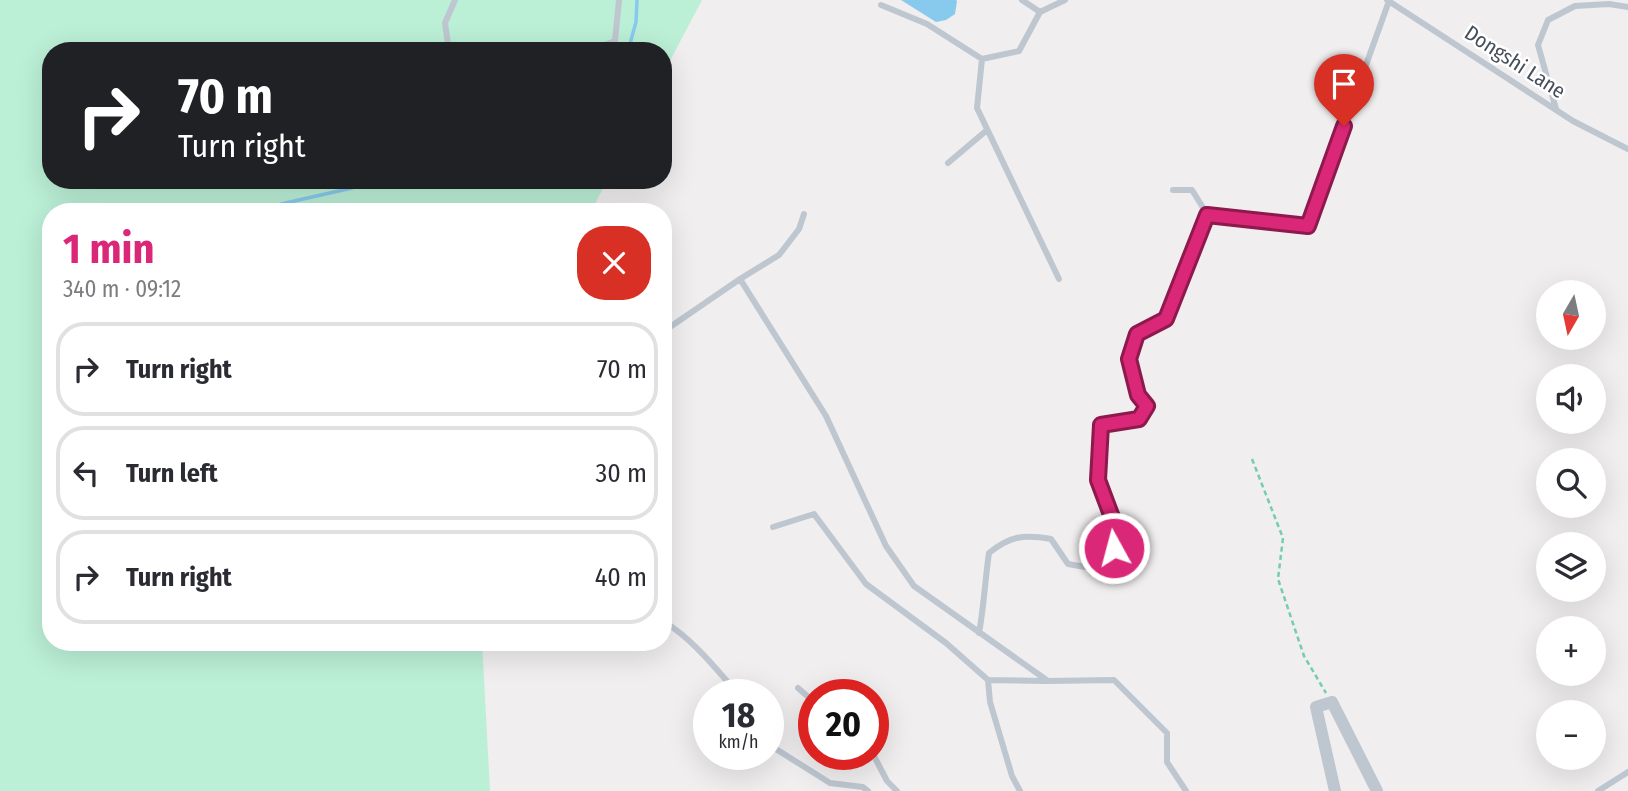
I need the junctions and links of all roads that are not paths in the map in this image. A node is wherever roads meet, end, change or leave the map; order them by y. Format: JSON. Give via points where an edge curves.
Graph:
{"nodes":[{"id":1,"x":455,"y":0,"type":"edge"},
{"id":2,"x":619,"y":0,"type":"edge"},
{"id":3,"x":1022,"y":0,"type":"edge"},
{"id":4,"x":1065,"y":0,"type":"edge"},
{"id":5,"x":1388,"y":1,"type":"edge"},
{"id":6,"x":881,"y":5,"type":"dead end"},
{"id":7,"x":1628,"y":7,"type":"edge"},
{"id":8,"x":1040,"y":12,"type":"junction"},
{"id":9,"x":448,"y":42,"type":"edge"},
{"id":10,"x":612,"y":42,"type":"edge"},
{"id":11,"x":982,"y":59,"type":"junction"},
{"id":12,"x":1556,"y":109,"type":"junction"},
{"id":13,"x":988,"y":130,"type":"junction"},
{"id":14,"x":1628,"y":149,"type":"edge"},
{"id":15,"x":948,"y":163,"type":"dead end"},
{"id":16,"x":1173,"y":190,"type":"dead end"},
{"id":17,"x":804,"y":214,"type":"dead end"},
{"id":18,"x":1207,"y":215,"type":"junction"},
{"id":19,"x":740,"y":279,"type":"junction"},
{"id":20,"x":1059,"y":279,"type":"dead end"},
{"id":21,"x":672,"y":326,"type":"edge"},
{"id":22,"x":773,"y":527,"type":"dead end"},
{"id":23,"x":672,"y":626,"type":"edge"},
{"id":24,"x":979,"y":633,"type":"junction"},
{"id":25,"x":724,"y":679,"type":"edge"},
{"id":26,"x":988,"y":680,"type":"junction"},
{"id":27,"x":1048,"y":681,"type":"junction"},
{"id":28,"x":784,"y":754,"type":"edge"},
{"id":29,"x":881,"y":770,"type":"edge"},
{"id":30,"x":1628,"y":772,"type":"edge"},
{"id":31,"x":868,"y":791,"type":"edge"},
{"id":32,"x":897,"y":791,"type":"edge"},
{"id":33,"x":1020,"y":791,"type":"edge"},
{"id":34,"x":1186,"y":791,"type":"edge"},
{"id":35,"x":1335,"y":791,"type":"edge"},
{"id":36,"x":1377,"y":791,"type":"edge"},
{"id":37,"x":1598,"y":791,"type":"edge"}],
"edges":[{"from":1,"to":9,"type":"lane","via":[[445,23]]},
{"from":2,"to":10,"type":"lane"},
{"from":3,"to":8,"type":"lane"},
{"from":4,"to":8,"type":"lane"},
{"from":5,"to":12,"type":"lane","name":"Dongshi Lane"},
{"from":5,"to":18,"type":"lane","via":[[1308,226]]},
{"from":6,"to":11,"type":"lane","via":[[926,24]]},
{"from":7,"to":12,"type":"lane","via":[[1575,6],[1548,20],[1538,45]]},
{"from":8,"to":11,"type":"lane","via":[[1019,51]]},
{"from":11,"to":13,"type":"lane","via":[[977,108]]},
{"from":12,"to":14,"type":"lane","name":"Dongshi Lane"},
{"from":13,"to":15,"type":"lane"},
{"from":13,"to":20,"type":"lane"},
{"from":16,"to":18,"type":"lane","via":[[1192,190]]},
{"from":17,"to":19,"type":"lane","via":[[799,229],[779,255]]},
{"from":18,"to":24,"type":"lane","via":[[1166,319],[1137,334],[1129,359],[1138,395],[1147,406],[1139,419],[1101,425],[1098,480],[1116,528],[1114,548],[1104,562],[1085,567],[1068,564],[1051,539],[1030,535],[1004,542],[989,553]]},
{"from":19,"to":21,"type":"lane"},
{"from":19,"to":24,"type":"lane","via":[[826,416],[886,546],[914,586]]},
{"from":22,"to":26,"type":"lane","via":[[814,514],[866,584]]},
{"from":23,"to":25,"type":"lane"},
{"from":24,"to":27,"type":"lane"},
{"from":26,"to":27,"type":"lane"},
{"from":26,"to":33,"type":"lane","via":[[990,702]]},
{"from":27,"to":34,"type":"lane","via":[[1114,680],[1167,733],[1167,762]]},
{"from":28,"to":31,"type":"lane","via":[[830,783]]},
{"from":29,"to":32,"type":"lane"},
{"from":30,"to":37,"type":"lane"},
{"from":35,"to":36,"type":"street","via":[[1316,708],[1332,702]]}]}
